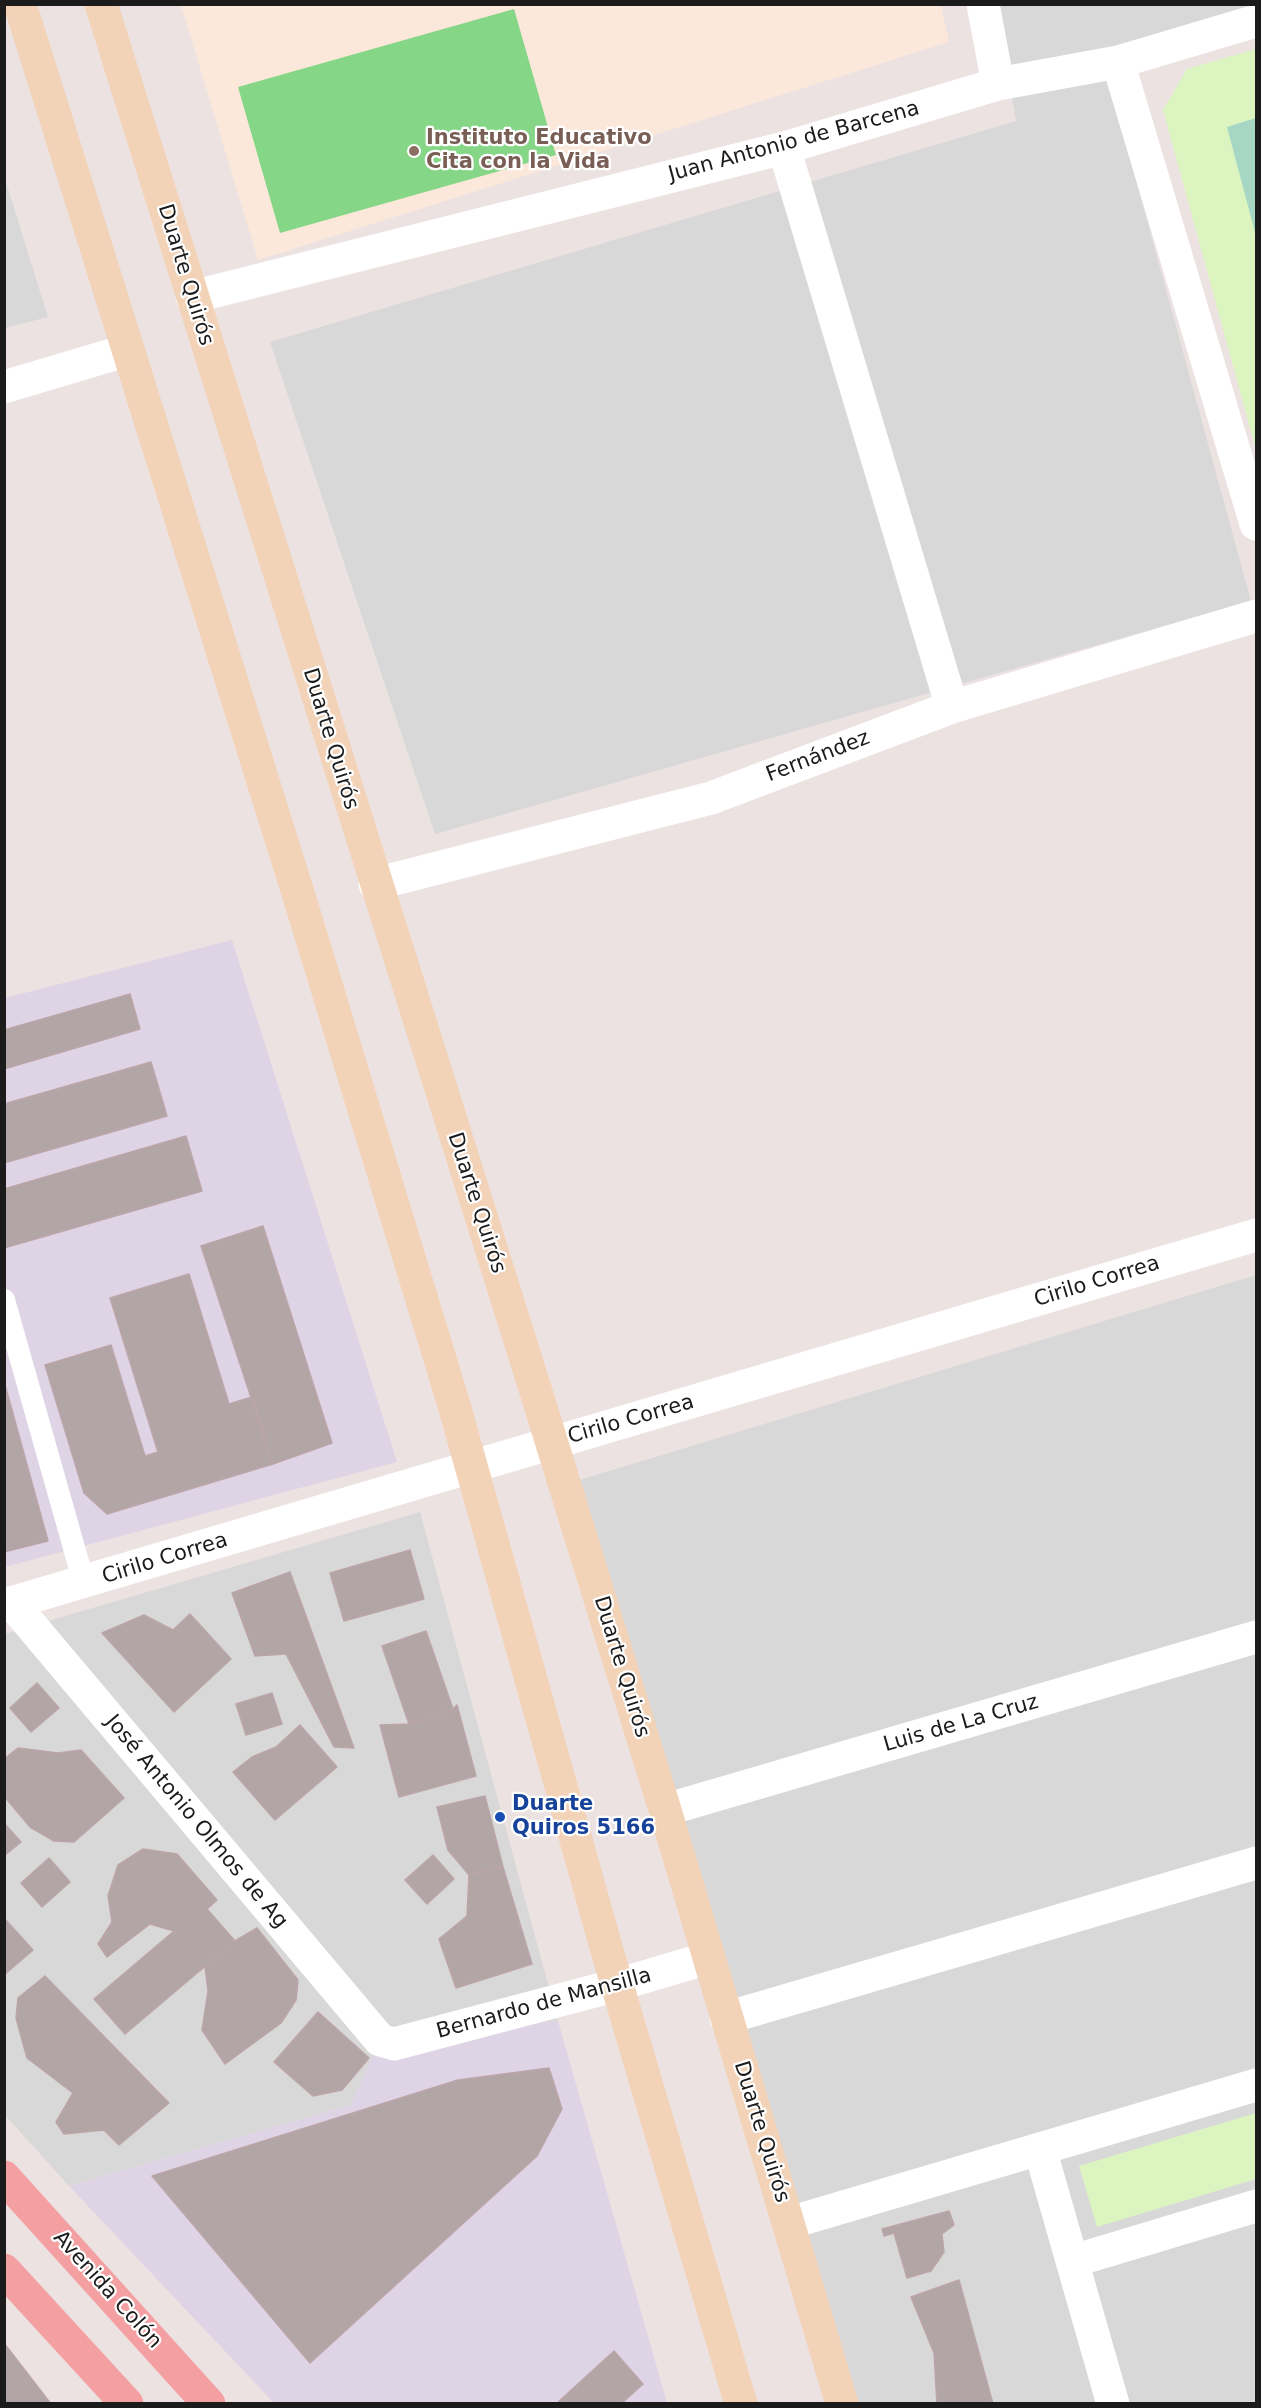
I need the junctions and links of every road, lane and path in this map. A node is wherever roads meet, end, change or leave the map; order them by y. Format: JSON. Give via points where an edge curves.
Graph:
{"nodes":[{"id":1,"x":20,"y":4,"type":"edge"},
{"id":2,"x":101,"y":4,"type":"edge"},
{"id":3,"x":983,"y":4,"type":"edge"},
{"id":4,"x":1257,"y":21,"type":"edge"},
{"id":5,"x":1118,"y":62,"type":"junction"},
{"id":6,"x":999,"y":84,"type":"junction"},
{"id":7,"x":784,"y":148,"type":"junction"},
{"id":8,"x":192,"y":297,"type":"junction"},
{"id":9,"x":128,"y":350,"type":"junction"},
{"id":10,"x":4,"y":387,"type":"edge"},
{"id":11,"x":1257,"y":524,"type":"edge"},
{"id":12,"x":1257,"y":616,"type":"edge"},
{"id":13,"x":952,"y":707,"type":"junction"},
{"id":14,"x":375,"y":884,"type":"junction"},
{"id":15,"x":1257,"y":1235,"type":"edge"},
{"id":16,"x":4,"y":1300,"type":"edge"},
{"id":17,"x":552,"y":1444,"type":"junction"},
{"id":18,"x":472,"y":1466,"type":"junction"},
{"id":19,"x":84,"y":1583,"type":"junction"},
{"id":20,"x":8,"y":1604,"type":"edge"},
{"id":21,"x":1257,"y":1637,"type":"edge"},
{"id":22,"x":665,"y":1810,"type":"junction"},
{"id":23,"x":1257,"y":1863,"type":"edge"},
{"id":24,"x":708,"y":1958,"type":"junction"},
{"id":25,"x":617,"y":1985,"type":"junction"},
{"id":26,"x":726,"y":2018,"type":"junction"},
{"id":27,"x":380,"y":2040,"type":"joint"},
{"id":28,"x":1257,"y":2085,"type":"edge"},
{"id":29,"x":1040,"y":2149,"type":"junction"},
{"id":30,"x":4,"y":2177,"type":"edge"},
{"id":31,"x":1257,"y":2206,"type":"edge"},
{"id":32,"x":789,"y":2223,"type":"junction"},
{"id":33,"x":1072,"y":2261,"type":"junction"},
{"id":34,"x":4,"y":2270,"type":"edge"},
{"id":35,"x":127,"y":2403,"type":"edge"},
{"id":36,"x":209,"y":2403,"type":"edge"},
{"id":37,"x":741,"y":2403,"type":"edge"},
{"id":38,"x":842,"y":2403,"type":"edge"},
{"id":39,"x":1113,"y":2403,"type":"edge"}],
"edges":[{"from":1,"to":9,"type":"main road"},
{"from":2,"to":8,"type":"main road","name":"Duarte Quirós"},
{"from":3,"to":6,"type":"street"},
{"from":4,"to":5,"type":"street","name":"Juan Antonio de Barcena"},
{"from":5,"to":6,"type":"street","name":"Juan Antonio de Barcena"},
{"from":5,"to":11,"type":"street"},
{"from":6,"to":7,"type":"street","name":"Juan Antonio de Barcena"},
{"from":7,"to":8,"type":"street","name":"Juan Antonio de Barcena"},
{"from":7,"to":13,"type":"street"},
{"from":8,"to":14,"type":"main road","name":"Duarte Quirós"},
{"from":9,"to":10,"type":"street"},
{"from":9,"to":18,"type":"main road"},
{"from":12,"to":13,"type":"street","name":"Fernández"},
{"from":13,"to":14,"type":"street","name":"Fernández","via":[[711,798]]},
{"from":14,"to":17,"type":"main road","name":"Duarte Quirós"},
{"from":15,"to":17,"type":"street","name":"Cirilo Correa"},
{"from":16,"to":19,"type":"lane"},
{"from":17,"to":18,"type":"street","name":"Cirilo Correa"},
{"from":17,"to":22,"type":"main road","name":"Duarte Quirós"},
{"from":18,"to":19,"type":"street","name":"Cirilo Correa"},
{"from":18,"to":25,"type":"main road"},
{"from":19,"to":20,"type":"street","name":"Cirilo Correa"},
{"from":20,"to":27,"type":"street","name":"José Antonio Olmos de Ag"},
{"from":21,"to":22,"type":"street","name":"Luis de La Cruz"},
{"from":22,"to":24,"type":"main road","name":"Duarte Quirós"},
{"from":23,"to":26,"type":"street"},
{"from":24,"to":25,"type":"street","name":"Bernardo de Mansilla"},
{"from":24,"to":26,"type":"main road","name":"Duarte Quirós"},
{"from":25,"to":27,"type":"street","name":"Bernardo de Mansilla","via":[[394,2044]]},
{"from":25,"to":37,"type":"main road"},
{"from":26,"to":32,"type":"main road","name":"Duarte Quirós"},
{"from":28,"to":29,"type":"street"},
{"from":29,"to":32,"type":"street"},
{"from":29,"to":33,"type":"street"},
{"from":30,"to":36,"type":"main road","name":"Avenida Colón"},
{"from":31,"to":33,"type":"street"},
{"from":32,"to":38,"type":"main road","name":"Duarte Quirós"},
{"from":33,"to":39,"type":"street"},
{"from":34,"to":35,"type":"main road"}]}
